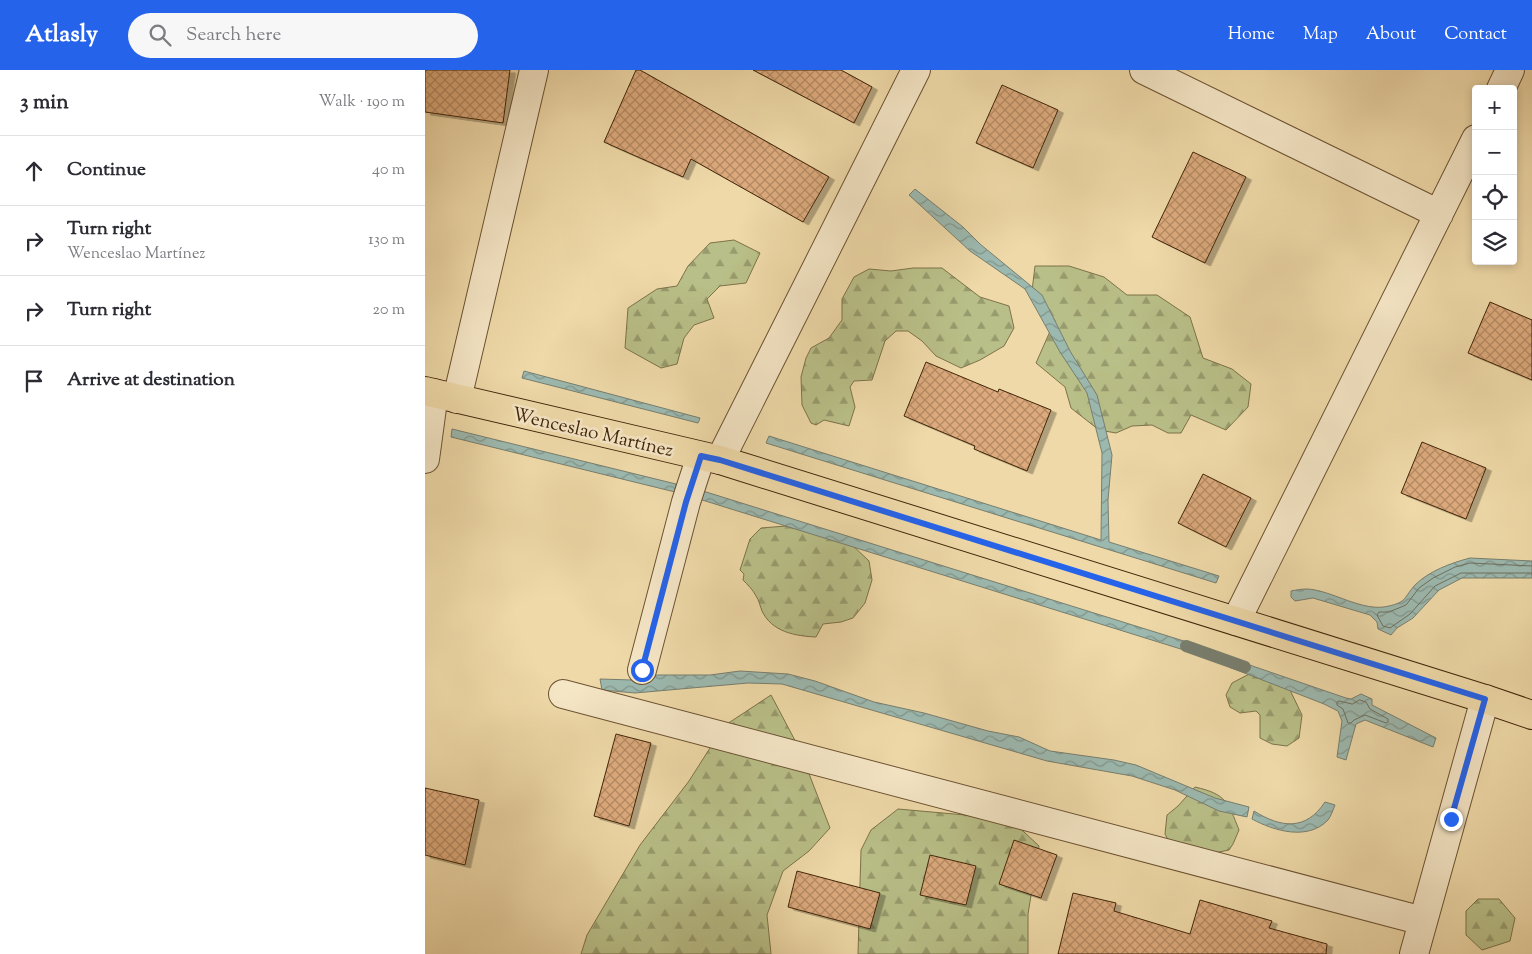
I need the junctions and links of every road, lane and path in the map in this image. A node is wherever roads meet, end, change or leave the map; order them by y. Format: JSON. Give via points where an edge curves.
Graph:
{"nodes":[{"id":1,"x":534,"y":70,"type":"edge"},
{"id":2,"x":917,"y":70,"type":"edge"},
{"id":3,"x":1144,"y":70,"type":"edge"},
{"id":4,"x":1510,"y":70,"type":"edge"},
{"id":5,"x":1503,"y":85,"type":"edge"},
{"id":6,"x":1472,"y":147,"type":"edge"},
{"id":7,"x":1439,"y":214,"type":"junction"},
{"id":8,"x":439,"y":395,"type":"edge"},
{"id":9,"x":711,"y":458,"type":"junction"},
{"id":10,"x":425,"y":459,"type":"edge"},
{"id":11,"x":1236,"y":621,"type":"junction"},
{"id":12,"x":642,"y":670,"type":"dead end"},
{"id":13,"x":563,"y":694,"type":"dead end"},
{"id":14,"x":1485,"y":699,"type":"junction"},
{"id":15,"x":1532,"y":715,"type":"edge"},
{"id":16,"x":1423,"y":921,"type":"junction"},
{"id":17,"x":1414,"y":954,"type":"edge"}],
"edges":[{"from":1,"to":8,"type":"street"},
{"from":2,"to":9,"type":"street"},
{"from":3,"to":7,"type":"street"},
{"from":4,"to":5,"type":"street"},
{"from":6,"to":7,"type":"street"},
{"from":7,"to":11,"type":"street"},
{"from":8,"to":9,"type":"main road","name":"Wenceslao Martínez"},
{"from":8,"to":10,"type":"street"},
{"from":9,"to":11,"type":"main road","name":"Wenceslao Martínez"},
{"from":9,"to":12,"type":"street","via":[[686,502]]},
{"from":11,"to":14,"type":"main road","name":"Wenceslao Martínez"},
{"from":13,"to":16,"type":"street"},
{"from":14,"to":15,"type":"main road","name":"Wenceslao Martínez"},
{"from":14,"to":16,"type":"street"},
{"from":16,"to":17,"type":"street"}]}
